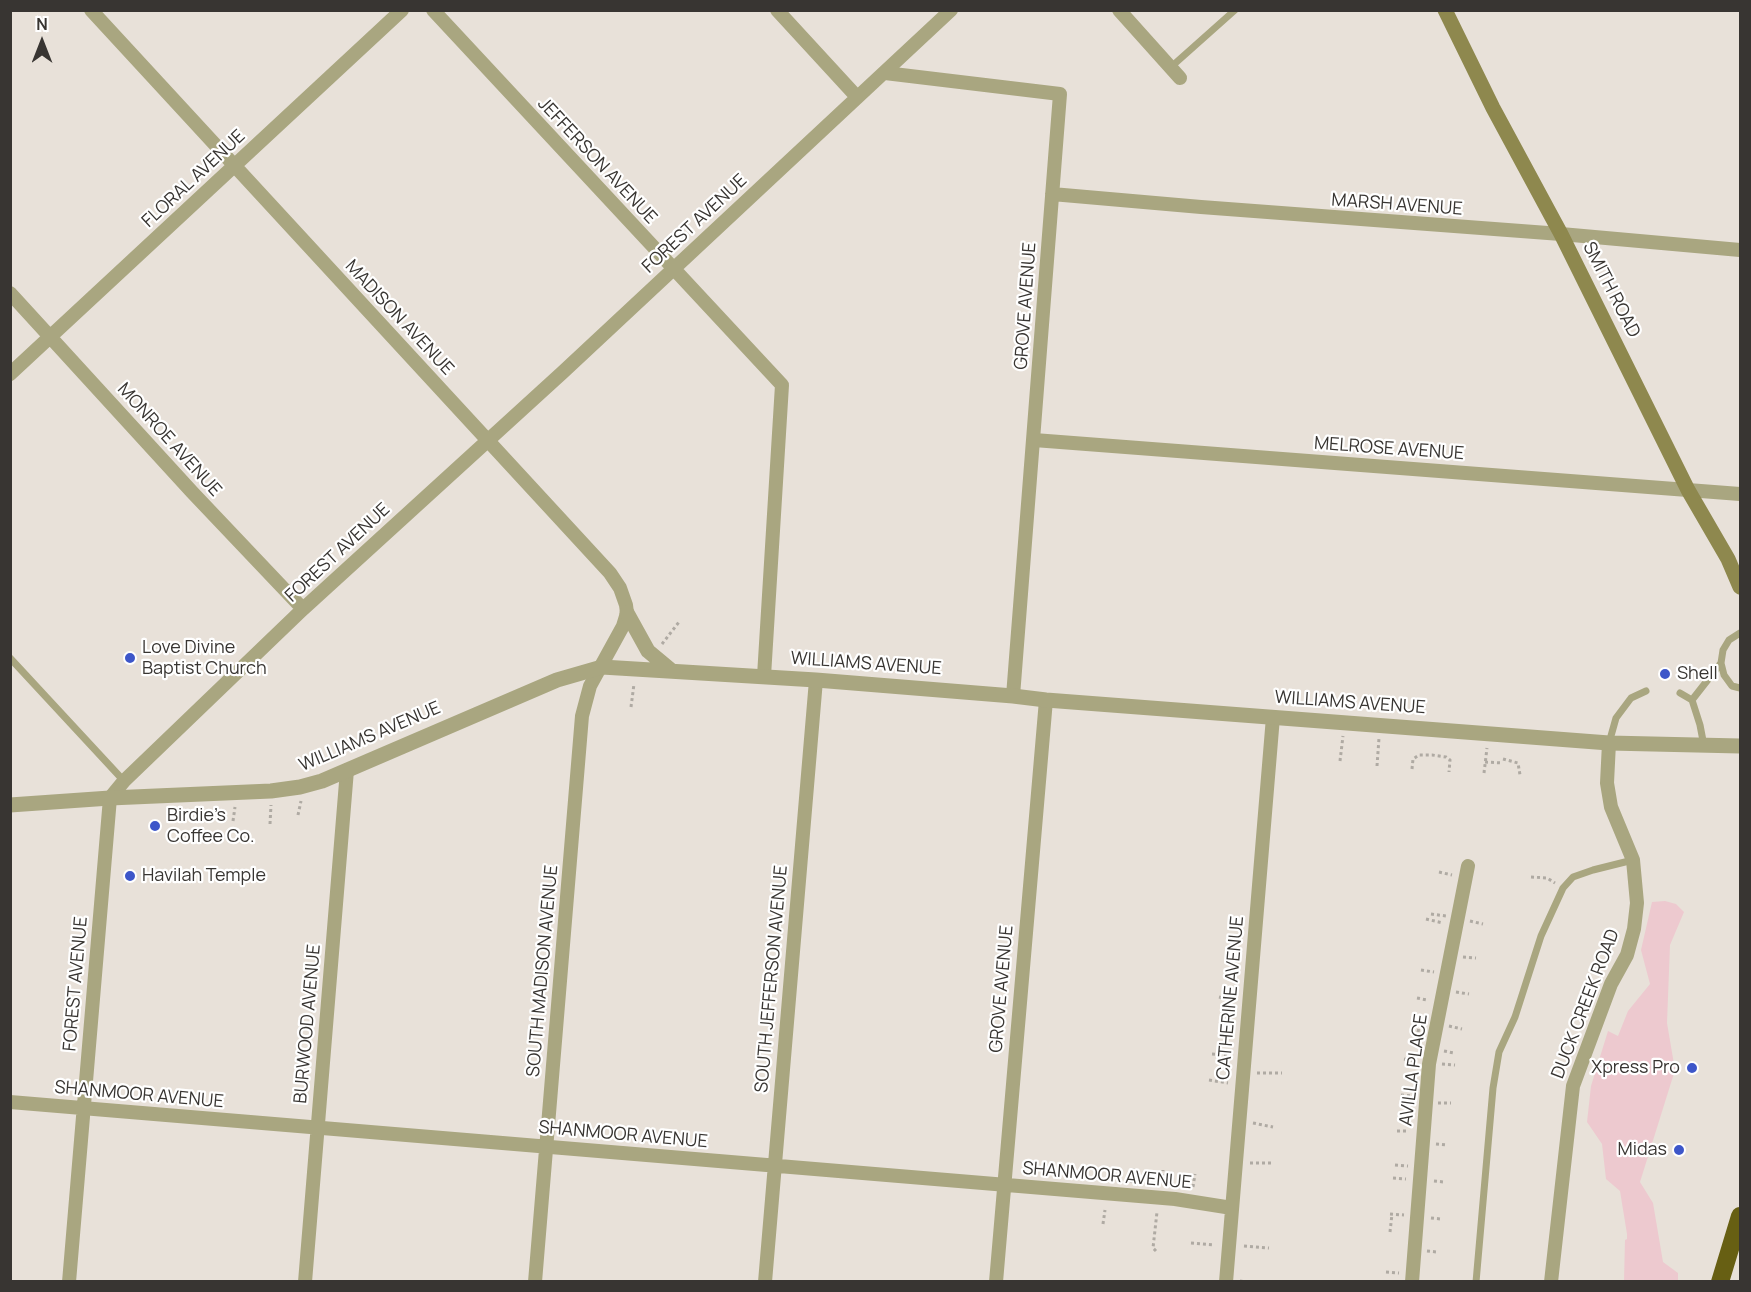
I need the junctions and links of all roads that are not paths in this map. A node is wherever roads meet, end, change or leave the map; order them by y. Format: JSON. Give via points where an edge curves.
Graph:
{"nodes":[{"id":1,"x":91,"y":10,"type":"edge"},
{"id":2,"x":402,"y":10,"type":"edge"},
{"id":3,"x":433,"y":10,"type":"edge"},
{"id":4,"x":777,"y":10,"type":"edge"},
{"id":5,"x":951,"y":10,"type":"edge"},
{"id":6,"x":1119,"y":10,"type":"edge"},
{"id":7,"x":1235,"y":10,"type":"edge"},
{"id":8,"x":1445,"y":10,"type":"edge"},
{"id":9,"x":885,"y":73,"type":"junction"},
{"id":10,"x":1176,"y":73,"type":"joint"},
{"id":11,"x":857,"y":98,"type":"junction"},
{"id":12,"x":234,"y":166,"type":"junction"},
{"id":13,"x":1052,"y":194,"type":"junction"},
{"id":14,"x":1561,"y":234,"type":"junction"},
{"id":15,"x":1740,"y":250,"type":"edge"},
{"id":16,"x":672,"y":269,"type":"junction"},
{"id":17,"x":10,"y":293,"type":"edge"},
{"id":18,"x":51,"y":337,"type":"junction"},
{"id":19,"x":10,"y":374,"type":"edge"},
{"id":20,"x":488,"y":439,"type":"junction"},
{"id":21,"x":1034,"y":440,"type":"junction"},
{"id":22,"x":1688,"y":490,"type":"junction"},
{"id":23,"x":1740,"y":494,"type":"edge"},
{"id":24,"x":1740,"y":587,"type":"edge"},
{"id":25,"x":303,"y":609,"type":"junction"},
{"id":26,"x":627,"y":613,"type":"junction"},
{"id":27,"x":1740,"y":633,"type":"edge"},
{"id":28,"x":10,"y":658,"type":"edge"},
{"id":29,"x":1721,"y":663,"type":"junction"},
{"id":30,"x":602,"y":667,"type":"junction"},
{"id":31,"x":672,"y":671,"type":"junction"},
{"id":32,"x":764,"y":676,"type":"junction"},
{"id":33,"x":816,"y":680,"type":"junction"},
{"id":34,"x":1740,"y":688,"type":"edge"},
{"id":35,"x":1646,"y":691,"type":"dead end"},
{"id":36,"x":1680,"y":693,"type":"dead end"},
{"id":37,"x":1013,"y":696,"type":"junction"},
{"id":38,"x":1046,"y":700,"type":"junction"},
{"id":39,"x":1692,"y":700,"type":"junction"},
{"id":40,"x":1273,"y":717,"type":"junction"},
{"id":41,"x":1609,"y":743,"type":"junction"},
{"id":42,"x":1740,"y":746,"type":"edge"},
{"id":43,"x":1704,"y":747,"type":"junction"},
{"id":44,"x":347,"y":770,"type":"junction"},
{"id":45,"x":124,"y":781,"type":"junction"},
{"id":46,"x":110,"y":798,"type":"junction"},
{"id":47,"x":10,"y":805,"type":"edge"},
{"id":48,"x":1633,"y":860,"type":"junction"},
{"id":49,"x":1468,"y":866,"type":"dead end"},
{"id":50,"x":10,"y":1102,"type":"edge"},
{"id":51,"x":84,"y":1107,"type":"junction"},
{"id":52,"x":317,"y":1127,"type":"junction"},
{"id":53,"x":546,"y":1147,"type":"junction"},
{"id":54,"x":774,"y":1166,"type":"junction"},
{"id":55,"x":1004,"y":1185,"type":"junction"},
{"id":56,"x":1232,"y":1208,"type":"junction"},
{"id":57,"x":1740,"y":1216,"type":"edge"},
{"id":58,"x":69,"y":1281,"type":"edge"},
{"id":59,"x":305,"y":1281,"type":"edge"},
{"id":60,"x":535,"y":1281,"type":"edge"},
{"id":61,"x":765,"y":1281,"type":"edge"},
{"id":62,"x":996,"y":1281,"type":"edge"},
{"id":63,"x":1233,"y":1281,"type":"edge"},
{"id":64,"x":1412,"y":1281,"type":"edge"},
{"id":65,"x":1476,"y":1281,"type":"edge"},
{"id":66,"x":1551,"y":1281,"type":"edge"},
{"id":67,"x":1720,"y":1281,"type":"edge"}],
"edges":[{"from":1,"to":12,"type":"street","name":"MADISON AVENUE"},
{"from":2,"to":12,"type":"street","name":"FLORAL AVENUE"},
{"from":3,"to":16,"type":"street","name":"JEFFERSON AVENUE"},
{"from":4,"to":11,"type":"street"},
{"from":5,"to":9,"type":"street","name":"FOREST AVENUE"},
{"from":6,"to":10,"type":"street"},
{"from":7,"to":10,"type":"lane"},
{"from":8,"to":14,"type":"main road","name":"SMITH ROAD"},
{"from":9,"to":11,"type":"street","name":"FOREST AVENUE"},
{"from":9,"to":13,"type":"street","name":"GROVE AVENUE","via":[[1060,93]]},
{"from":11,"to":16,"type":"street","name":"FOREST AVENUE"},
{"from":12,"to":18,"type":"street","name":"FLORAL AVENUE"},
{"from":12,"to":20,"type":"street","name":"MADISON AVENUE"},
{"from":13,"to":14,"type":"street","name":"MARSH AVENUE"},
{"from":13,"to":21,"type":"street","name":"GROVE AVENUE"},
{"from":14,"to":15,"type":"street","name":"MARSH AVENUE"},
{"from":14,"to":22,"type":"main road","name":"SMITH ROAD"},
{"from":16,"to":20,"type":"street","name":"FOREST AVENUE"},
{"from":16,"to":32,"type":"street","name":"JEFFERSON AVENUE","via":[[782,385]]},
{"from":17,"to":18,"type":"street","name":"MONROE AVENUE"},
{"from":18,"to":19,"type":"street","name":"FLORAL AVENUE"},
{"from":18,"to":25,"type":"street","name":"MONROE AVENUE"},
{"from":20,"to":25,"type":"street","name":"FOREST AVENUE"},
{"from":20,"to":26,"type":"street","name":"MADISON AVENUE","via":[[610,573],[620,588]]},
{"from":21,"to":22,"type":"street","name":"MELROSE AVENUE"},
{"from":21,"to":37,"type":"street","name":"GROVE AVENUE"},
{"from":22,"to":23,"type":"street","name":"MELROSE AVENUE"},
{"from":22,"to":24,"type":"main road","name":"SMITH ROAD"},
{"from":25,"to":45,"type":"street","name":"FOREST AVENUE"},
{"from":26,"to":30,"type":"street"},
{"from":26,"to":31,"type":"street","via":[[648,651]]},
{"from":27,"to":29,"type":"lane","via":[[1729,640]]},
{"from":28,"to":45,"type":"lane"},
{"from":29,"to":34,"type":"lane","via":[[1732,686]]},
{"from":29,"to":39,"type":"lane"},
{"from":30,"to":31,"type":"street","name":"WILLIAMS AVENUE"},
{"from":30,"to":44,"type":"street","name":"WILLIAMS AVENUE","via":[[557,680]]},
{"from":30,"to":53,"type":"street","name":"SOUTH MADISON AVENUE","via":[[590,686],[582,716]]},
{"from":31,"to":32,"type":"street","name":"WILLIAMS AVENUE"},
{"from":32,"to":33,"type":"street","name":"WILLIAMS AVENUE"},
{"from":33,"to":37,"type":"street","name":"WILLIAMS AVENUE"},
{"from":33,"to":54,"type":"street","name":"SOUTH JEFFERSON AVENUE"},
{"from":35,"to":41,"type":"lane","via":[[1631,698],[1616,718]]},
{"from":36,"to":39,"type":"lane"},
{"from":37,"to":38,"type":"street","name":"WILLIAMS AVENUE"},
{"from":38,"to":40,"type":"street","name":"WILLIAMS AVENUE"},
{"from":38,"to":55,"type":"street","name":"GROVE AVENUE"},
{"from":39,"to":43,"type":"lane"},
{"from":40,"to":41,"type":"street","name":"WILLIAMS AVENUE"},
{"from":40,"to":56,"type":"street","name":"CATHERINE AVENUE"},
{"from":41,"to":43,"type":"street","name":"WILLIAMS AVENUE"},
{"from":41,"to":48,"type":"street","name":"DUCK CREEK ROAD","via":[[1607,783],[1611,807]]},
{"from":42,"to":43,"type":"street","name":"WILLIAMS AVENUE"},
{"from":44,"to":46,"type":"street","name":"WILLIAMS AVENUE","via":[[322,781],[271,791]]},
{"from":44,"to":52,"type":"street","name":"BURWOOD AVENUE"},
{"from":45,"to":46,"type":"street","name":"FOREST AVENUE"},
{"from":46,"to":47,"type":"street","name":"WILLIAMS AVENUE"},
{"from":46,"to":51,"type":"street","name":"FOREST AVENUE"},
{"from":48,"to":65,"type":"lane","via":[[1573,877],[1563,888],[1541,936],[1515,1017],[1499,1052]]},
{"from":48,"to":66,"type":"street","name":"DUCK CREEK ROAD","via":[[1637,903],[1634,929],[1573,1086]]},
{"from":49,"to":64,"type":"street","name":"AVILLA PLACE","via":[[1429,1064]]},
{"from":50,"to":51,"type":"street","name":"SHANMOOR AVENUE"},
{"from":51,"to":52,"type":"street","name":"SHANMOOR AVENUE"},
{"from":51,"to":58,"type":"street","name":"FOREST AVENUE"},
{"from":52,"to":53,"type":"street","name":"SHANMOOR AVENUE"},
{"from":52,"to":59,"type":"street","name":"BURWOOD AVENUE"},
{"from":53,"to":54,"type":"street","name":"SHANMOOR AVENUE"},
{"from":53,"to":60,"type":"street","name":"SOUTH MADISON AVENUE"},
{"from":54,"to":55,"type":"street","name":"SHANMOOR AVENUE"},
{"from":54,"to":61,"type":"street","name":"SOUTH JEFFERSON AVENUE"},
{"from":55,"to":56,"type":"street","name":"SHANMOOR AVENUE"},
{"from":55,"to":62,"type":"street","name":"GROVE AVENUE"},
{"from":56,"to":63,"type":"street","name":"CATHERINE AVENUE"},
{"from":57,"to":67,"type":"highway"}]}
